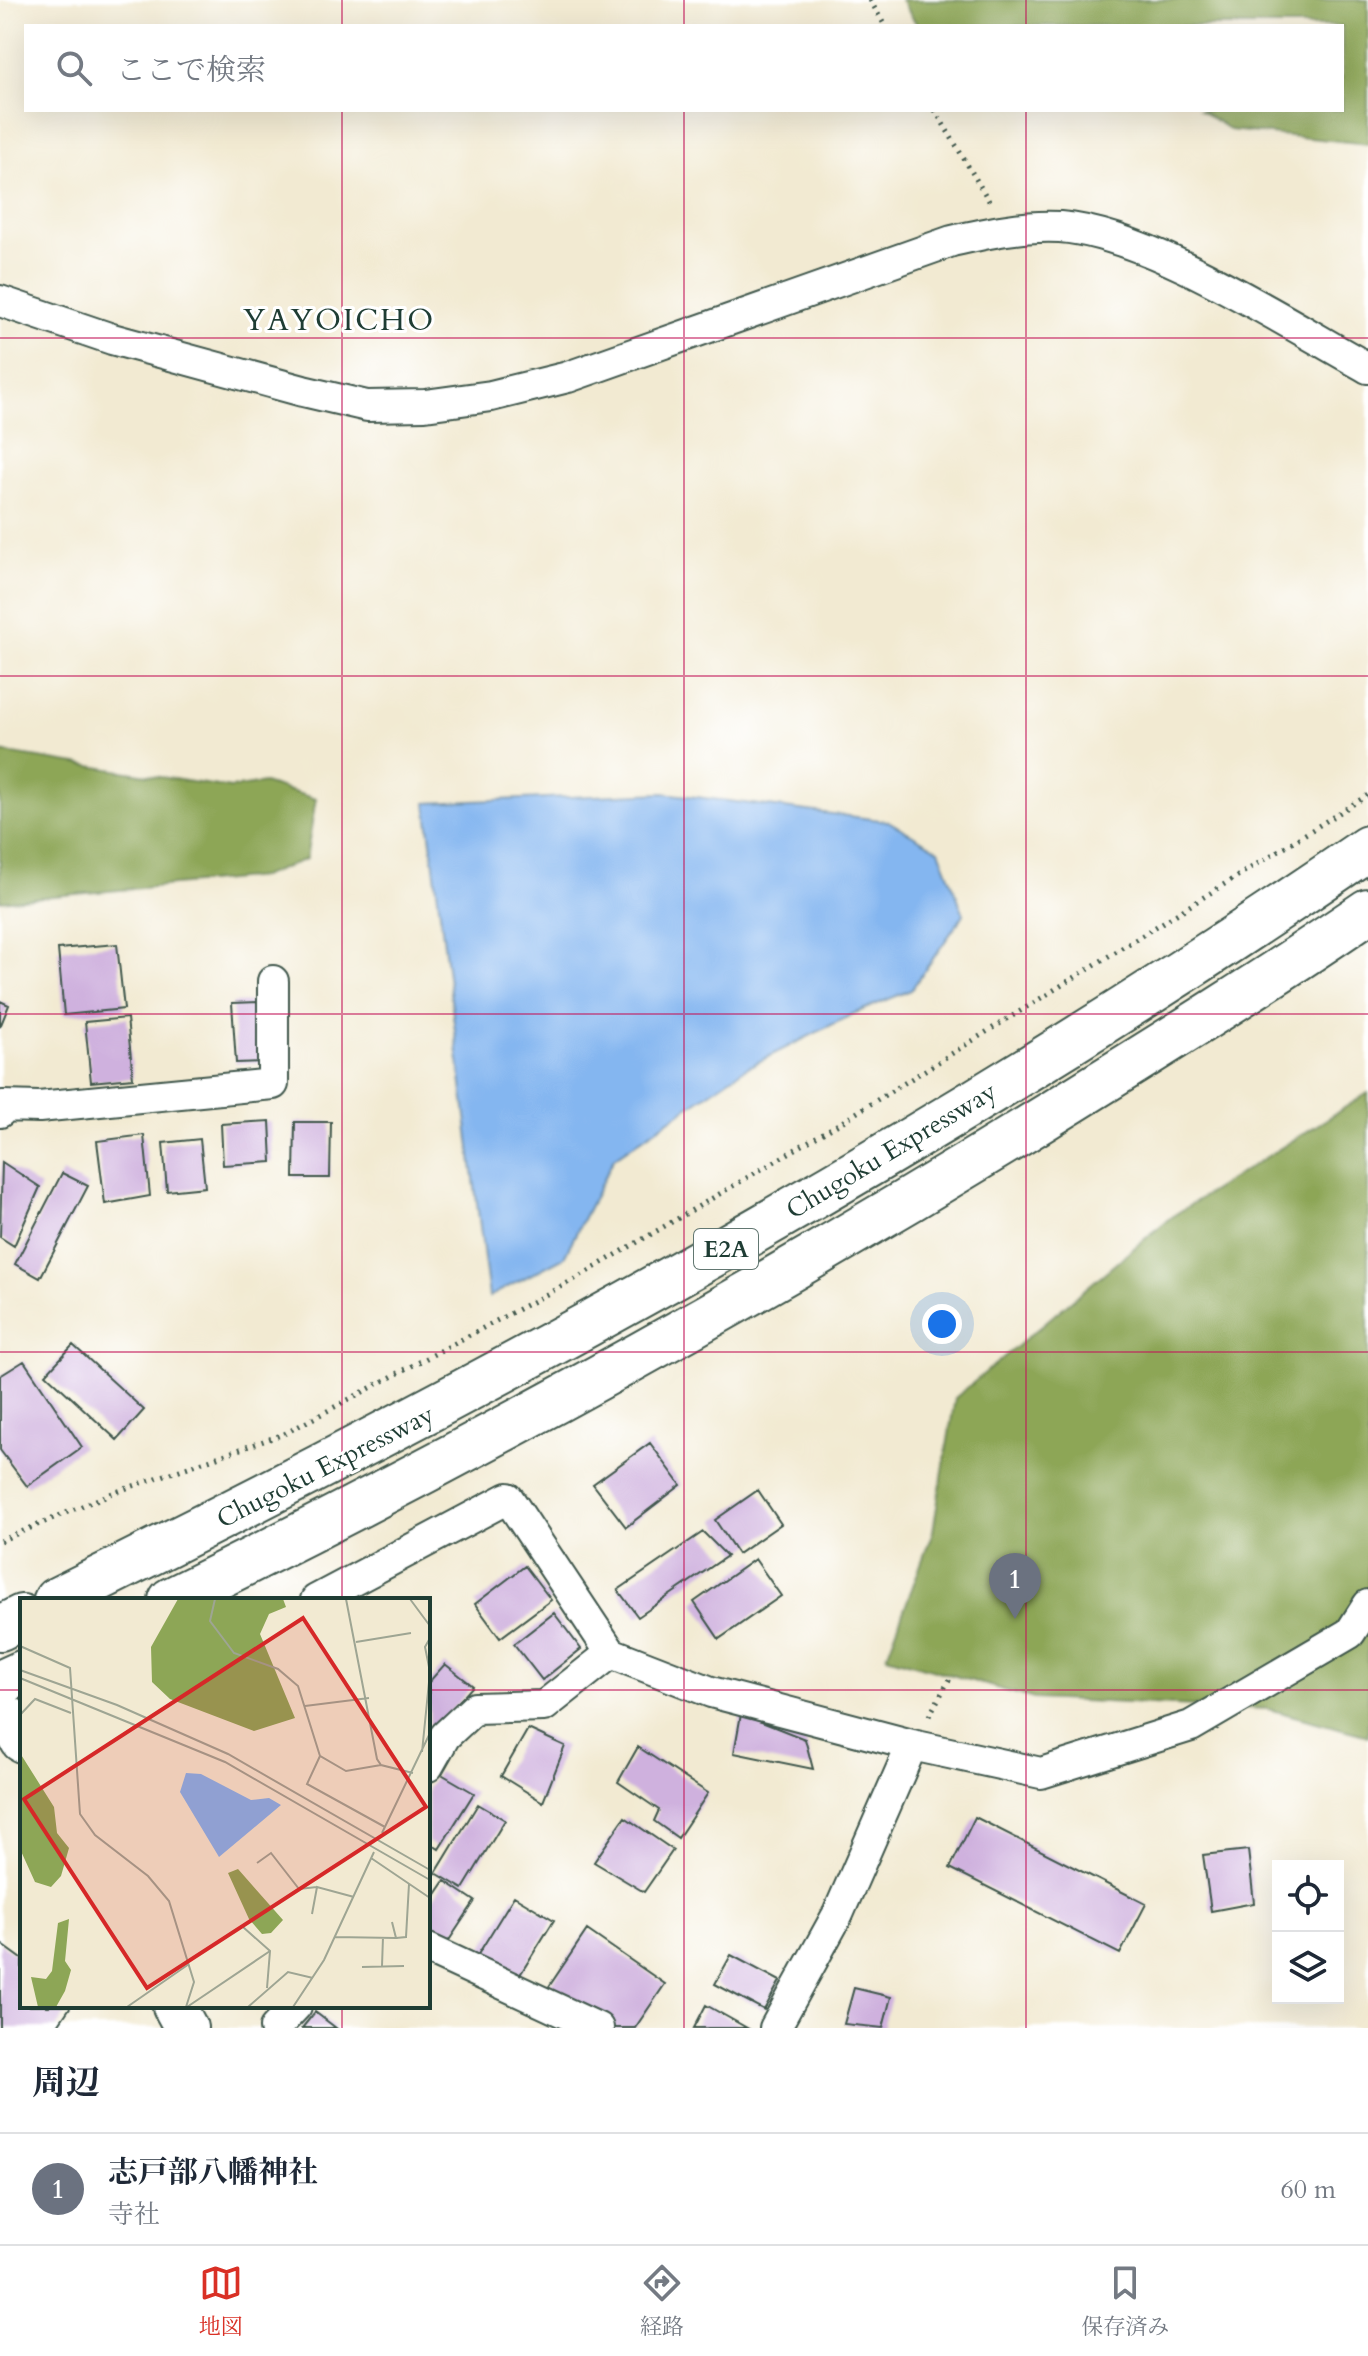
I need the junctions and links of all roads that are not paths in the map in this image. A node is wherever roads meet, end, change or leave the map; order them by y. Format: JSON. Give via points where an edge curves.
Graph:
{"nodes":[{"id":1,"x":0,"y":301,"type":"edge"},
{"id":2,"x":1368,"y":368,"type":"edge"},
{"id":3,"x":1368,"y":848,"type":"edge"},
{"id":4,"x":1368,"y":911,"type":"edge"},
{"id":5,"x":273,"y":981,"type":"dead end"},
{"id":6,"x":0,"y":1112,"type":"edge"},
{"id":7,"x":60,"y":1598,"type":"edge"},
{"id":8,"x":175,"y":1598,"type":"edge"},
{"id":9,"x":320,"y":1598,"type":"edge"},
{"id":10,"x":1368,"y":1605,"type":"edge"},
{"id":11,"x":20,"y":1618,"type":"edge"},
{"id":12,"x":0,"y":1628,"type":"edge"},
{"id":13,"x":611,"y":1653,"type":"junction"},
{"id":14,"x":20,"y":1680,"type":"edge"},
{"id":15,"x":10,"y":1714,"type":"edge"},
{"id":16,"x":912,"y":1745,"type":"junction"},
{"id":17,"x":430,"y":1762,"type":"edge"},
{"id":18,"x":430,"y":1950,"type":"edge"},
{"id":19,"x":175,"y":2008,"type":"edge"},
{"id":20,"x":294,"y":2008,"type":"edge"},
{"id":21,"x":186,"y":2028,"type":"edge"},
{"id":22,"x":275,"y":2028,"type":"edge"},
{"id":23,"x":598,"y":2028,"type":"edge"},
{"id":24,"x":775,"y":2028,"type":"edge"}],
"edges":[{"from":1,"to":2,"type":"street","via":[[112,339],[303,391],[367,406],[425,405],[568,377],[952,241],[1006,229],[1060,227],[1111,237],[1180,266]]},
{"from":3,"to":7,"type":"highway","name":"Chugoku Expressway","number":"E2A","via":[[1087,1031],[678,1277],[453,1400]]},
{"from":4,"to":8,"type":"highway","name":"Chugoku Expressway","number":"E2A","via":[[1080,1096],[711,1318]]},
{"from":5,"to":6,"type":"street","via":[[273,1084],[3,1106]]},
{"from":9,"to":13,"type":"street","via":[[508,1498]]},
{"from":10,"to":16,"type":"street","via":[[1350,1633],[1191,1726],[1061,1769],[1041,1773]]},
{"from":11,"to":12,"type":"highway"},
{"from":13,"to":16,"type":"street","via":[[711,1692]]},
{"from":13,"to":17,"type":"street","via":[[544,1706],[475,1708],[445,1736]]},
{"from":14,"to":15,"type":"highway"},
{"from":16,"to":24,"type":"street","via":[[838,1914]]},
{"from":18,"to":23,"type":"street"},
{"from":19,"to":21,"type":"main road"},
{"from":20,"to":22,"type":"street"}]}
